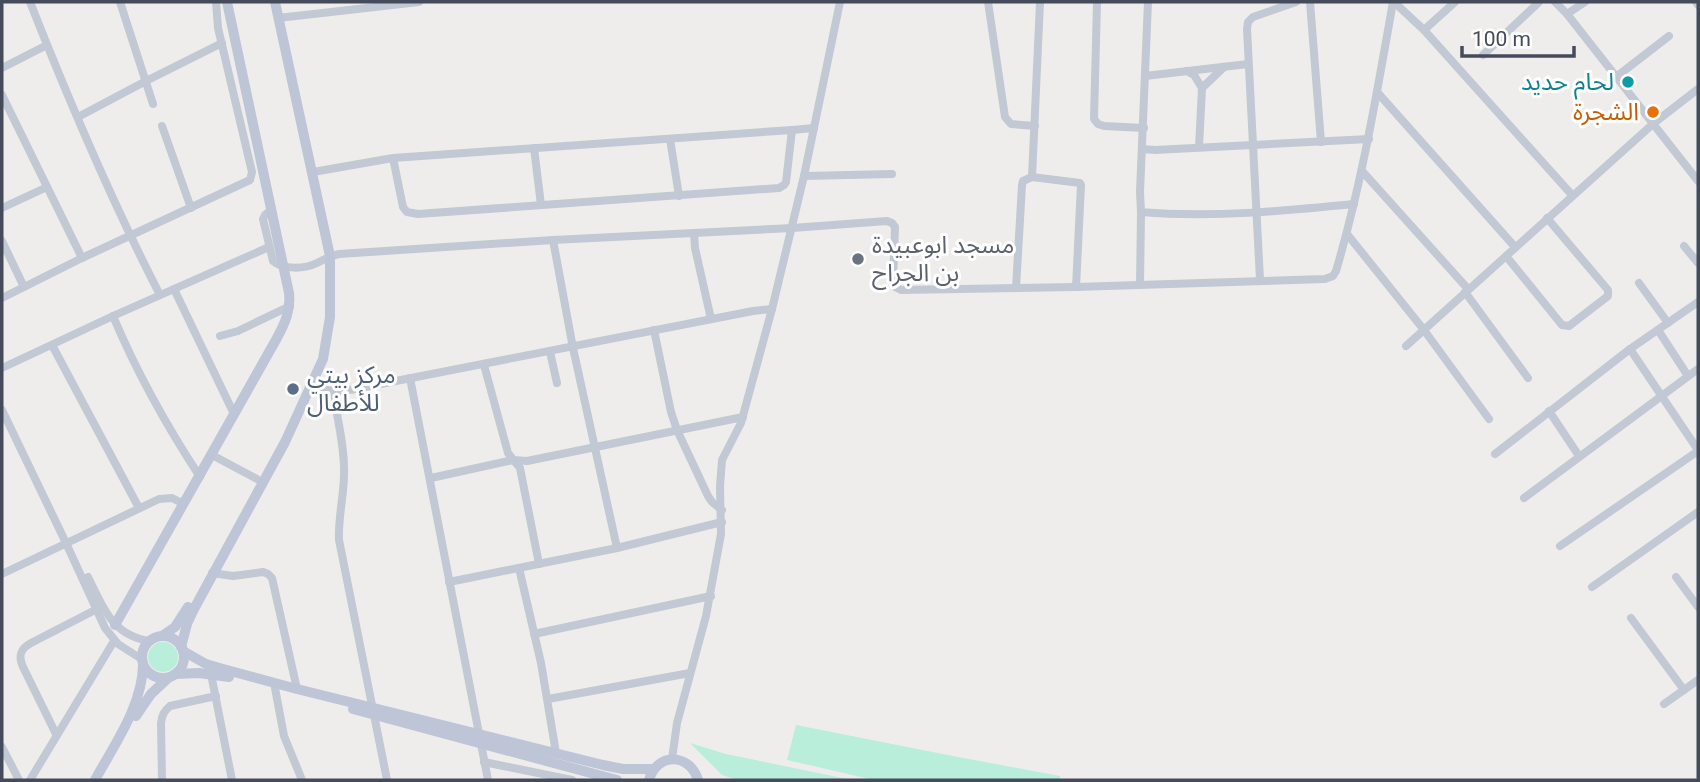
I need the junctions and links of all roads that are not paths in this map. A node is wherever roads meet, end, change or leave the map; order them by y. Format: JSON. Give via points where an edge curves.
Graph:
{"nodes":[{"id":1,"x":30,"y":2,"type":"edge"},
{"id":2,"x":120,"y":2,"type":"edge"},
{"id":3,"x":216,"y":2,"type":"edge"},
{"id":4,"x":227,"y":2,"type":"edge"},
{"id":5,"x":275,"y":2,"type":"edge"},
{"id":6,"x":419,"y":2,"type":"edge"},
{"id":7,"x":841,"y":2,"type":"edge"},
{"id":8,"x":988,"y":2,"type":"edge"},
{"id":9,"x":1040,"y":2,"type":"edge"},
{"id":10,"x":1097,"y":2,"type":"edge"},
{"id":11,"x":1148,"y":2,"type":"edge"},
{"id":12,"x":1296,"y":2,"type":"edge"},
{"id":13,"x":1310,"y":2,"type":"edge"},
{"id":14,"x":1393,"y":2,"type":"edge"},
{"id":15,"x":1455,"y":2,"type":"edge"},
{"id":16,"x":1539,"y":2,"type":"edge"},
{"id":17,"x":1555,"y":2,"type":"edge"},
{"id":18,"x":1584,"y":2,"type":"edge"},
{"id":19,"x":363,"y":5,"type":"edge"},
{"id":20,"x":1567,"y":14,"type":"junction"},
{"id":21,"x":230,"y":16,"type":"junction"},
{"id":22,"x":278,"y":18,"type":"junction"},
{"id":23,"x":217,"y":20,"type":"junction"},
{"id":24,"x":1423,"y":30,"type":"junction"},
{"id":25,"x":1669,"y":36,"type":"dead end"},
{"id":26,"x":222,"y":43,"type":"junction"},
{"id":27,"x":47,"y":45,"type":"junction"},
{"id":28,"x":1483,"y":55,"type":"dead end"},
{"id":29,"x":1248,"y":64,"type":"junction"},
{"id":30,"x":1224,"y":67,"type":"junction"},
{"id":31,"x":2,"y":68,"type":"edge"},
{"id":32,"x":1187,"y":71,"type":"junction"},
{"id":33,"x":1145,"y":76,"type":"junction"},
{"id":34,"x":1616,"y":77,"type":"junction"},
{"id":35,"x":146,"y":81,"type":"junction"},
{"id":36,"x":1202,"y":88,"type":"junction"},
{"id":37,"x":1698,"y":89,"type":"edge"},
{"id":38,"x":1377,"y":92,"type":"junction"},
{"id":39,"x":2,"y":95,"type":"edge"},
{"id":40,"x":153,"y":104,"type":"dead end"},
{"id":41,"x":78,"y":117,"type":"junction"},
{"id":42,"x":1654,"y":123,"type":"junction"},
{"id":43,"x":162,"y":126,"type":"dead end"},
{"id":44,"x":1035,"y":126,"type":"junction"},
{"id":45,"x":814,"y":128,"type":"junction"},
{"id":46,"x":1143,"y":128,"type":"junction"},
{"id":47,"x":792,"y":130,"type":"junction"},
{"id":48,"x":670,"y":139,"type":"junction"},
{"id":49,"x":1369,"y":139,"type":"junction"},
{"id":50,"x":1321,"y":142,"type":"junction"},
{"id":51,"x":1252,"y":145,"type":"junction"},
{"id":52,"x":1199,"y":147,"type":"junction"},
{"id":53,"x":534,"y":148,"type":"junction"},
{"id":54,"x":1142,"y":149,"type":"junction"},
{"id":55,"x":393,"y":158,"type":"junction"},
{"id":56,"x":1362,"y":171,"type":"junction"},
{"id":57,"x":313,"y":172,"type":"junction"},
{"id":58,"x":892,"y":174,"type":"dead end"},
{"id":59,"x":804,"y":176,"type":"junction"},
{"id":60,"x":1032,"y":177,"type":"junction"},
{"id":61,"x":1698,"y":181,"type":"edge"},
{"id":62,"x":47,"y":187,"type":"junction"},
{"id":63,"x":1572,"y":195,"type":"junction"},
{"id":64,"x":679,"y":196,"type":"junction"},
{"id":65,"x":1354,"y":204,"type":"junction"},
{"id":66,"x":541,"y":205,"type":"junction"},
{"id":67,"x":2,"y":208,"type":"edge"},
{"id":68,"x":191,"y":208,"type":"junction"},
{"id":69,"x":272,"y":209,"type":"junction"},
{"id":70,"x":1141,"y":212,"type":"junction"},
{"id":71,"x":1258,"y":213,"type":"junction"},
{"id":72,"x":1547,"y":218,"type":"junction"},
{"id":73,"x":792,"y":228,"type":"junction"},
{"id":74,"x":694,"y":233,"type":"junction"},
{"id":75,"x":1347,"y":234,"type":"junction"},
{"id":76,"x":130,"y":236,"type":"junction"},
{"id":77,"x":553,"y":240,"type":"junction"},
{"id":78,"x":2,"y":241,"type":"edge"},
{"id":79,"x":1684,"y":246,"type":"dead end"},
{"id":80,"x":269,"y":247,"type":"junction"},
{"id":81,"x":1515,"y":247,"type":"junction"},
{"id":82,"x":330,"y":256,"type":"junction"},
{"id":83,"x":1506,"y":256,"type":"junction"},
{"id":84,"x":82,"y":258,"type":"junction"},
{"id":85,"x":1698,"y":263,"type":"edge"},
{"id":86,"x":284,"y":266,"type":"junction"},
{"id":87,"x":1260,"y":280,"type":"junction"},
{"id":88,"x":1639,"y":283,"type":"dead end"},
{"id":89,"x":1140,"y":285,"type":"junction"},
{"id":90,"x":24,"y":287,"type":"junction"},
{"id":91,"x":1076,"y":287,"type":"junction"},
{"id":92,"x":1016,"y":288,"type":"junction"},
{"id":93,"x":174,"y":289,"type":"junction"},
{"id":94,"x":1467,"y":291,"type":"junction"},
{"id":95,"x":160,"y":295,"type":"junction"},
{"id":96,"x":2,"y":298,"type":"edge"},
{"id":97,"x":1698,"y":302,"type":"edge"},
{"id":98,"x":290,"y":306,"type":"junction"},
{"id":99,"x":772,"y":309,"type":"junction"},
{"id":100,"x":113,"y":316,"type":"junction"},
{"id":101,"x":711,"y":319,"type":"junction"},
{"id":102,"x":1668,"y":323,"type":"junction"},
{"id":103,"x":654,"y":330,"type":"junction"},
{"id":104,"x":1424,"y":330,"type":"junction"},
{"id":105,"x":1658,"y":330,"type":"junction"},
{"id":106,"x":220,"y":336,"type":"dead end"},
{"id":107,"x":52,"y":345,"type":"junction"},
{"id":108,"x":1406,"y":346,"type":"dead end"},
{"id":109,"x":324,"y":348,"type":"junction"},
{"id":110,"x":573,"y":348,"type":"junction"},
{"id":111,"x":1630,"y":349,"type":"junction"},
{"id":112,"x":550,"y":352,"type":"junction"},
{"id":113,"x":484,"y":365,"type":"junction"},
{"id":114,"x":2,"y":368,"type":"edge"},
{"id":115,"x":1698,"y":369,"type":"edge"},
{"id":116,"x":1688,"y":376,"type":"junction"},
{"id":117,"x":410,"y":378,"type":"junction"},
{"id":118,"x":1528,"y":378,"type":"dead end"},
{"id":119,"x":557,"y":383,"type":"dead end"},
{"id":120,"x":312,"y":385,"type":"junction"},
{"id":121,"x":332,"y":391,"type":"junction"},
{"id":122,"x":1661,"y":395,"type":"junction"},
{"id":123,"x":2,"y":402,"type":"edge"},
{"id":124,"x":2,"y":410,"type":"edge"},
{"id":125,"x":1549,"y":411,"type":"junction"},
{"id":126,"x":234,"y":414,"type":"junction"},
{"id":127,"x":743,"y":417,"type":"junction"},
{"id":128,"x":1489,"y":419,"type":"dead end"},
{"id":129,"x":677,"y":429,"type":"junction"},
{"id":130,"x":595,"y":448,"type":"junction"},
{"id":131,"x":1698,"y":451,"type":"edge"},
{"id":132,"x":1495,"y":454,"type":"dead end"},
{"id":133,"x":212,"y":455,"type":"junction"},
{"id":134,"x":1579,"y":456,"type":"junction"},
{"id":135,"x":513,"y":460,"type":"junction"},
{"id":136,"x":200,"y":477,"type":"junction"},
{"id":137,"x":430,"y":478,"type":"junction"},
{"id":138,"x":257,"y":479,"type":"junction"},
{"id":139,"x":1524,"y":498,"type":"dead end"},
{"id":140,"x":184,"y":504,"type":"junction"},
{"id":141,"x":139,"y":508,"type":"junction"},
{"id":142,"x":722,"y":510,"type":"junction"},
{"id":143,"x":1698,"y":512,"type":"edge"},
{"id":144,"x":722,"y":522,"type":"junction"},
{"id":145,"x":68,"y":542,"type":"junction"},
{"id":146,"x":1560,"y":545,"type":"dead end"},
{"id":147,"x":617,"y":548,"type":"junction"},
{"id":148,"x":539,"y":564,"type":"junction"},
{"id":149,"x":519,"y":568,"type":"junction"},
{"id":150,"x":2,"y":573,"type":"edge"},
{"id":151,"x":212,"y":573,"type":"junction"},
{"id":152,"x":1676,"y":577,"type":"dead end"},
{"id":153,"x":449,"y":582,"type":"junction"},
{"id":154,"x":1592,"y":587,"type":"dead end"},
{"id":155,"x":711,"y":596,"type":"junction"},
{"id":156,"x":1698,"y":607,"type":"edge"},
{"id":157,"x":97,"y":609,"type":"junction"},
{"id":158,"x":1631,"y":618,"type":"dead end"},
{"id":159,"x":115,"y":625,"type":"junction"},
{"id":160,"x":534,"y":634,"type":"junction"},
{"id":161,"x":162,"y":636,"type":"junction"},
{"id":162,"x":114,"y":640,"type":"junction"},
{"id":163,"x":150,"y":641,"type":"junction"},
{"id":164,"x":182,"y":649,"type":"junction"},
{"id":165,"x":143,"y":661,"type":"junction"},
{"id":166,"x":690,"y":673,"type":"junction"},
{"id":167,"x":211,"y":674,"type":"junction"},
{"id":168,"x":172,"y":676,"type":"junction"},
{"id":169,"x":1698,"y":680,"type":"edge"},
{"id":170,"x":275,"y":688,"type":"junction"},
{"id":171,"x":297,"y":689,"type":"junction"},
{"id":172,"x":1684,"y":690,"type":"junction"},
{"id":173,"x":216,"y":696,"type":"junction"},
{"id":174,"x":548,"y":699,"type":"junction"},
{"id":175,"x":1664,"y":704,"type":"dead end"},
{"id":176,"x":372,"y":711,"type":"junction"},
{"id":177,"x":56,"y":734,"type":"junction"},
{"id":178,"x":480,"y":738,"type":"junction"},
{"id":179,"x":2,"y":747,"type":"edge"},
{"id":180,"x":556,"y":753,"type":"junction"},
{"id":181,"x":672,"y":759,"type":"junction"},
{"id":182,"x":484,"y":762,"type":"junction"},
{"id":183,"x":654,"y":769,"type":"junction"},
{"id":184,"x":700,"y":778,"type":"edge"},
{"id":185,"x":556,"y":779,"type":"edge"},
{"id":186,"x":19,"y":780,"type":"edge"},
{"id":187,"x":30,"y":780,"type":"edge"},
{"id":188,"x":95,"y":780,"type":"edge"},
{"id":189,"x":102,"y":780,"type":"edge"},
{"id":190,"x":162,"y":780,"type":"edge"},
{"id":191,"x":232,"y":780,"type":"edge"},
{"id":192,"x":302,"y":780,"type":"edge"},
{"id":193,"x":387,"y":780,"type":"edge"},
{"id":194,"x":488,"y":780,"type":"edge"},
{"id":195,"x":572,"y":780,"type":"edge"},
{"id":196,"x":617,"y":780,"type":"edge"},
{"id":197,"x":649,"y":780,"type":"edge"}],
"edges":[{"from":1,"to":27,"type":"street"},
{"from":2,"to":35,"type":"street"},
{"from":3,"to":23,"type":"street"},
{"from":4,"to":21,"type":"street"},
{"from":5,"to":22,"type":"street"},
{"from":6,"to":19,"type":"street"},
{"from":7,"to":45,"type":"street"},
{"from":8,"to":44,"type":"street","via":[[1005,117],[1011,124]]},
{"from":9,"to":44,"type":"street"},
{"from":10,"to":46,"type":"street","via":[[1094,120],[1104,126]]},
{"from":11,"to":33,"type":"street"},
{"from":12,"to":29,"type":"street","via":[[1248,22]]},
{"from":13,"to":50,"type":"street"},
{"from":14,"to":24,"type":"street"},
{"from":14,"to":38,"type":"street"},
{"from":15,"to":24,"type":"street"},
{"from":16,"to":28,"type":"street"},
{"from":17,"to":20,"type":"street"},
{"from":18,"to":20,"type":"street"},
{"from":19,"to":22,"type":"street"},
{"from":20,"to":34,"type":"street"},
{"from":21,"to":23,"type":"street"},
{"from":21,"to":69,"type":"street"},
{"from":22,"to":57,"type":"street"},
{"from":23,"to":26,"type":"street"},
{"from":24,"to":63,"type":"street"},
{"from":25,"to":34,"type":"street"},
{"from":26,"to":35,"type":"street"},
{"from":26,"to":68,"type":"street","via":[[252,175],[247,182]]},
{"from":27,"to":31,"type":"street"},
{"from":27,"to":41,"type":"street"},
{"from":29,"to":30,"type":"street"},
{"from":29,"to":51,"type":"street"},
{"from":30,"to":32,"type":"street"},
{"from":30,"to":36,"type":"street"},
{"from":32,"to":33,"type":"street"},
{"from":32,"to":36,"type":"street"},
{"from":33,"to":46,"type":"street"},
{"from":34,"to":42,"type":"street"},
{"from":35,"to":40,"type":"street"},
{"from":35,"to":41,"type":"street"},
{"from":36,"to":52,"type":"street"},
{"from":37,"to":42,"type":"street"},
{"from":38,"to":49,"type":"street"},
{"from":38,"to":81,"type":"street"},
{"from":39,"to":62,"type":"street"},
{"from":41,"to":76,"type":"street"},
{"from":42,"to":61,"type":"street"},
{"from":42,"to":63,"type":"street"},
{"from":43,"to":68,"type":"street"},
{"from":44,"to":60,"type":"street"},
{"from":45,"to":47,"type":"street"},
{"from":45,"to":59,"type":"street"},
{"from":46,"to":54,"type":"street"},
{"from":47,"to":48,"type":"street"},
{"from":47,"to":64,"type":"street","via":[[782,187]]},
{"from":48,"to":53,"type":"street"},
{"from":48,"to":64,"type":"street"},
{"from":49,"to":50,"type":"street"},
{"from":49,"to":56,"type":"street"},
{"from":50,"to":51,"type":"street"},
{"from":51,"to":52,"type":"street"},
{"from":51,"to":71,"type":"street"},
{"from":52,"to":54,"type":"street"},
{"from":53,"to":55,"type":"street"},
{"from":53,"to":66,"type":"street"},
{"from":54,"to":70,"type":"street"},
{"from":55,"to":57,"type":"street"},
{"from":55,"to":66,"type":"street","via":[[401,202],[412,214]]},
{"from":56,"to":65,"type":"street"},
{"from":56,"to":94,"type":"street"},
{"from":57,"to":82,"type":"street"},
{"from":58,"to":59,"type":"street"},
{"from":59,"to":73,"type":"street"},
{"from":60,"to":91,"type":"street","via":[[1081,185]]},
{"from":60,"to":92,"type":"street","via":[[1022,185]]},
{"from":62,"to":67,"type":"street"},
{"from":62,"to":84,"type":"street"},
{"from":63,"to":72,"type":"street"},
{"from":64,"to":66,"type":"street"},
{"from":65,"to":71,"type":"street"},
{"from":65,"to":75,"type":"street"},
{"from":68,"to":76,"type":"street"},
{"from":69,"to":80,"type":"street","via":[[263,219]]},
{"from":69,"to":86,"type":"street"},
{"from":70,"to":71,"type":"street"},
{"from":70,"to":89,"type":"street"},
{"from":71,"to":87,"type":"street"},
{"from":72,"to":81,"type":"street"},
{"from":72,"to":83,"type":"street","via":[[1608,290],[1608,296],[1569,326],[1562,325]]},
{"from":73,"to":74,"type":"street"},
{"from":73,"to":92,"type":"street","via":[[889,221],[895,228],[893,282],[899,290]]},
{"from":73,"to":99,"type":"street"},
{"from":74,"to":77,"type":"street"},
{"from":74,"to":101,"type":"street"},
{"from":75,"to":87,"type":"street","via":[[1333,276]]},
{"from":75,"to":104,"type":"street"},
{"from":76,"to":84,"type":"street"},
{"from":76,"to":95,"type":"street"},
{"from":77,"to":82,"type":"street"},
{"from":77,"to":110,"type":"street"},
{"from":78,"to":90,"type":"street"},
{"from":79,"to":85,"type":"street"},
{"from":80,"to":86,"type":"street","via":[[274,262]]},
{"from":80,"to":93,"type":"street"},
{"from":81,"to":83,"type":"street"},
{"from":82,"to":86,"type":"street","via":[[307,266]]},
{"from":82,"to":109,"type":"street","via":[[330,317]]},
{"from":83,"to":94,"type":"street"},
{"from":84,"to":90,"type":"street"},
{"from":86,"to":98,"type":"street"},
{"from":87,"to":89,"type":"street"},
{"from":88,"to":102,"type":"street"},
{"from":89,"to":91,"type":"street"},
{"from":90,"to":96,"type":"street"},
{"from":91,"to":92,"type":"street"},
{"from":93,"to":95,"type":"street"},
{"from":93,"to":126,"type":"street"},
{"from":94,"to":104,"type":"street"},
{"from":94,"to":118,"type":"street"},
{"from":95,"to":100,"type":"street"},
{"from":97,"to":102,"type":"street"},
{"from":98,"to":106,"type":"street"},
{"from":98,"to":126,"type":"street","via":[[280,333]]},
{"from":99,"to":101,"type":"street"},
{"from":99,"to":127,"type":"street"},
{"from":100,"to":107,"type":"street"},
{"from":100,"to":136,"type":"street","via":[[151,398]]},
{"from":101,"to":103,"type":"street"},
{"from":102,"to":105,"type":"street"},
{"from":103,"to":110,"type":"street"},
{"from":103,"to":129,"type":"street"},
{"from":104,"to":108,"type":"street"},
{"from":104,"to":128,"type":"street"},
{"from":105,"to":111,"type":"street"},
{"from":105,"to":116,"type":"street"},
{"from":107,"to":114,"type":"street"},
{"from":107,"to":141,"type":"street"},
{"from":109,"to":120,"type":"street"},
{"from":109,"to":138,"type":"street"},
{"from":110,"to":112,"type":"street"},
{"from":110,"to":130,"type":"street"},
{"from":111,"to":122,"type":"street"},
{"from":111,"to":125,"type":"street"},
{"from":112,"to":113,"type":"street"},
{"from":112,"to":119,"type":"street"},
{"from":113,"to":117,"type":"street"},
{"from":113,"to":135,"type":"street"},
{"from":115,"to":116,"type":"street"},
{"from":116,"to":122,"type":"street"},
{"from":117,"to":121,"type":"street"},
{"from":117,"to":137,"type":"street"},
{"from":120,"to":121,"type":"street"},
{"from":120,"to":151,"type":"street"},
{"from":121,"to":176,"type":"street","via":[[344,461],[339,540]]},
{"from":122,"to":131,"type":"street"},
{"from":122,"to":134,"type":"street"},
{"from":123,"to":145,"type":"street"},
{"from":124,"to":145,"type":"street"},
{"from":125,"to":132,"type":"street"},
{"from":125,"to":134,"type":"street"},
{"from":126,"to":133,"type":"street"},
{"from":127,"to":129,"type":"street"},
{"from":127,"to":142,"type":"street","via":[[722,460]]},
{"from":129,"to":130,"type":"street"},
{"from":129,"to":142,"type":"street","via":[[708,496]]},
{"from":130,"to":135,"type":"street"},
{"from":130,"to":147,"type":"street"},
{"from":131,"to":146,"type":"street"},
{"from":133,"to":136,"type":"street"},
{"from":133,"to":138,"type":"street"},
{"from":134,"to":139,"type":"street"},
{"from":135,"to":137,"type":"street"},
{"from":135,"to":148,"type":"street","via":[[520,468]]},
{"from":136,"to":140,"type":"street"},
{"from":137,"to":153,"type":"street"},
{"from":138,"to":161,"type":"street","via":[[185,613]]},
{"from":140,"to":141,"type":"street","via":[[163,497]]},
{"from":140,"to":159,"type":"street"},
{"from":141,"to":145,"type":"street"},
{"from":142,"to":144,"type":"street"},
{"from":143,"to":154,"type":"street"},
{"from":144,"to":147,"type":"street"},
{"from":144,"to":155,"type":"street"},
{"from":145,"to":150,"type":"street"},
{"from":145,"to":157,"type":"street"},
{"from":145,"to":159,"type":"street"},
{"from":147,"to":148,"type":"street"},
{"from":148,"to":149,"type":"street"},
{"from":149,"to":153,"type":"street"},
{"from":149,"to":160,"type":"street"},
{"from":151,"to":164,"type":"street","via":[[190,617]]},
{"from":151,"to":171,"type":"street","via":[[263,572],[272,578]]},
{"from":152,"to":156,"type":"street"},
{"from":153,"to":178,"type":"street"},
{"from":155,"to":160,"type":"street"},
{"from":155,"to":166,"type":"street"},
{"from":157,"to":162,"type":"street"},
{"from":157,"to":177,"type":"street","via":[[30,643],[21,653],[23,667]]},
{"from":158,"to":172,"type":"street"},
{"from":159,"to":163,"type":"street"},
{"from":160,"to":174,"type":"street"},
{"from":161,"to":163,"type":"street"},
{"from":161,"to":164,"type":"street"},
{"from":162,"to":165,"type":"street"},
{"from":162,"to":177,"type":"street"},
{"from":163,"to":165,"type":"street"},
{"from":164,"to":168,"type":"street","via":[[182,666]]},
{"from":164,"to":171,"type":"street","via":[[214,667]]},
{"from":165,"to":168,"type":"street","via":[[152,675]]},
{"from":165,"to":188,"type":"street","via":[[136,702]]},
{"from":166,"to":174,"type":"street"},
{"from":166,"to":181,"type":"street"},
{"from":167,"to":168,"type":"street"},
{"from":167,"to":170,"type":"street"},
{"from":167,"to":173,"type":"street"},
{"from":168,"to":189,"type":"street","via":[[141,707]]},
{"from":169,"to":172,"type":"street"},
{"from":170,"to":176,"type":"street"},
{"from":170,"to":192,"type":"street","via":[[284,736]]},
{"from":171,"to":176,"type":"street"},
{"from":172,"to":175,"type":"street"},
{"from":173,"to":190,"type":"street","via":[[165,710]]},
{"from":173,"to":191,"type":"street"},
{"from":174,"to":180,"type":"street"},
{"from":176,"to":178,"type":"street"},
{"from":176,"to":193,"type":"street"},
{"from":177,"to":187,"type":"street"},
{"from":178,"to":180,"type":"street"},
{"from":178,"to":182,"type":"street"},
{"from":178,"to":196,"type":"street"},
{"from":179,"to":186,"type":"street"},
{"from":180,"to":183,"type":"street","via":[[623,769]]},
{"from":181,"to":183,"type":"street"},
{"from":181,"to":184,"type":"street","via":[[686,763]]},
{"from":182,"to":185,"type":"street"},
{"from":182,"to":194,"type":"street"},
{"from":183,"to":197,"type":"street"},
{"from":185,"to":195,"type":"street"}]}
